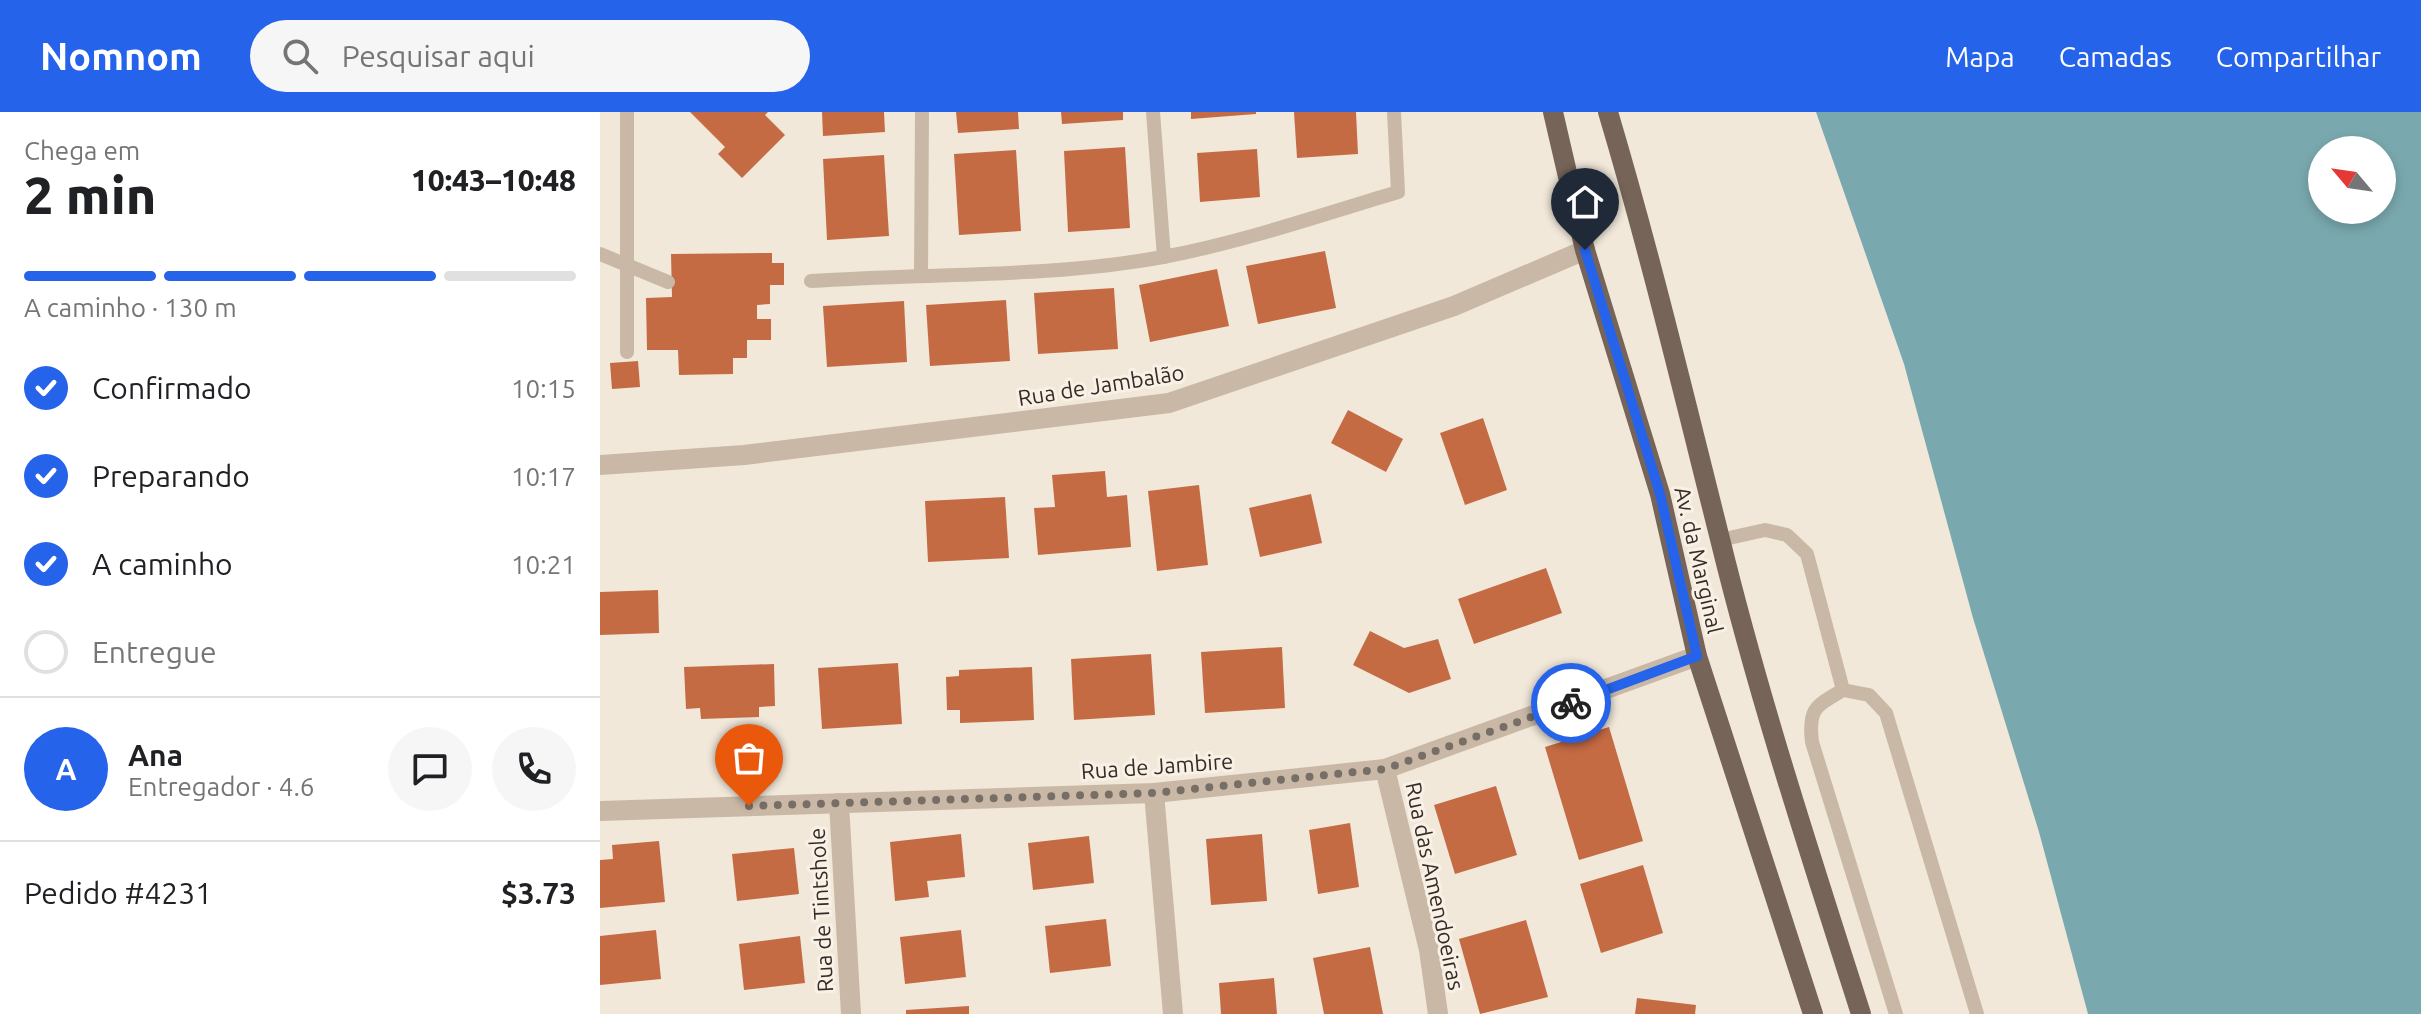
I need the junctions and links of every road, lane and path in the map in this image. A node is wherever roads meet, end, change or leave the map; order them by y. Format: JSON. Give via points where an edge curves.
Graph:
{"nodes":[{"id":1,"x":627,"y":112,"type":"edge"},
{"id":2,"x":922,"y":112,"type":"edge"},
{"id":3,"x":1153,"y":112,"type":"edge"},
{"id":4,"x":1394,"y":112,"type":"edge"},
{"id":5,"x":1553,"y":112,"type":"edge"},
{"id":6,"x":1608,"y":112,"type":"edge"},
{"id":7,"x":1585,"y":250,"type":"junction"},
{"id":8,"x":600,"y":254,"type":"edge"},
{"id":9,"x":1164,"y":257,"type":"junction"},
{"id":10,"x":629,"y":264,"type":"junction"},
{"id":11,"x":921,"y":274,"type":"junction"},
{"id":12,"x":811,"y":281,"type":"dead end"},
{"id":13,"x":668,"y":282,"type":"dead end"},
{"id":14,"x":627,"y":352,"type":"dead end"},
{"id":15,"x":600,"y":465,"type":"edge"},
{"id":16,"x":1720,"y":540,"type":"junction"},
{"id":17,"x":1697,"y":656,"type":"junction"},
{"id":18,"x":1843,"y":690,"type":"junction"},
{"id":19,"x":1385,"y":769,"type":"junction"},
{"id":20,"x":1154,"y":793,"type":"junction"},
{"id":21,"x":839,"y":803,"type":"junction"},
{"id":22,"x":600,"y":811,"type":"edge"},
{"id":23,"x":851,"y":1014,"type":"edge"},
{"id":24,"x":1173,"y":1014,"type":"edge"},
{"id":25,"x":1438,"y":1014,"type":"edge"},
{"id":26,"x":1813,"y":1014,"type":"edge"},
{"id":27,"x":1861,"y":1014,"type":"edge"},
{"id":28,"x":1896,"y":1014,"type":"edge"},
{"id":29,"x":1977,"y":1014,"type":"edge"}],
"edges":[{"from":1,"to":10,"type":"lane"},
{"from":2,"to":11,"type":"lane"},
{"from":3,"to":9,"type":"lane"},
{"from":4,"to":9,"type":"lane","via":[[1398,192]]},
{"from":5,"to":7,"type":"main road","name":"Av. da Marginal"},
{"from":6,"to":16,"type":"main road","name":"Av. da Marginal"},
{"from":7,"to":15,"type":"street","name":"Rua de Jambalão","via":[[1454,306],[1169,403],[744,455]]},
{"from":7,"to":17,"type":"main road","name":"Av. da Marginal","via":[[1660,494]]},
{"from":8,"to":10,"type":"lane"},
{"from":9,"to":11,"type":"lane","via":[[1050,270]]},
{"from":10,"to":13,"type":"lane"},
{"from":10,"to":14,"type":"lane"},
{"from":11,"to":12,"type":"lane"},
{"from":16,"to":18,"type":"lane","via":[[1765,530],[1787,535],[1807,554]]},
{"from":16,"to":27,"type":"main road","name":"Av. da Marginal","via":[[1805,840]]},
{"from":17,"to":19,"type":"street","name":"Rua de Jambire"},
{"from":17,"to":26,"type":"main road","name":"Av. da Marginal"},
{"from":18,"to":28,"type":"lane","via":[[1817,705],[1809,721],[1812,742]]},
{"from":18,"to":29,"type":"lane","via":[[1869,695],[1886,713]]},
{"from":19,"to":20,"type":"street","name":"Rua de Jambire"},
{"from":19,"to":25,"type":"street","name":"Rua das Amendoeiras","via":[[1429,950]]},
{"from":20,"to":21,"type":"street","name":"Rua de Jambire"},
{"from":20,"to":24,"type":"street"},
{"from":21,"to":22,"type":"street","name":"Rua de Jambire"},
{"from":21,"to":23,"type":"street","name":"Rua de Tintshole"}]}
